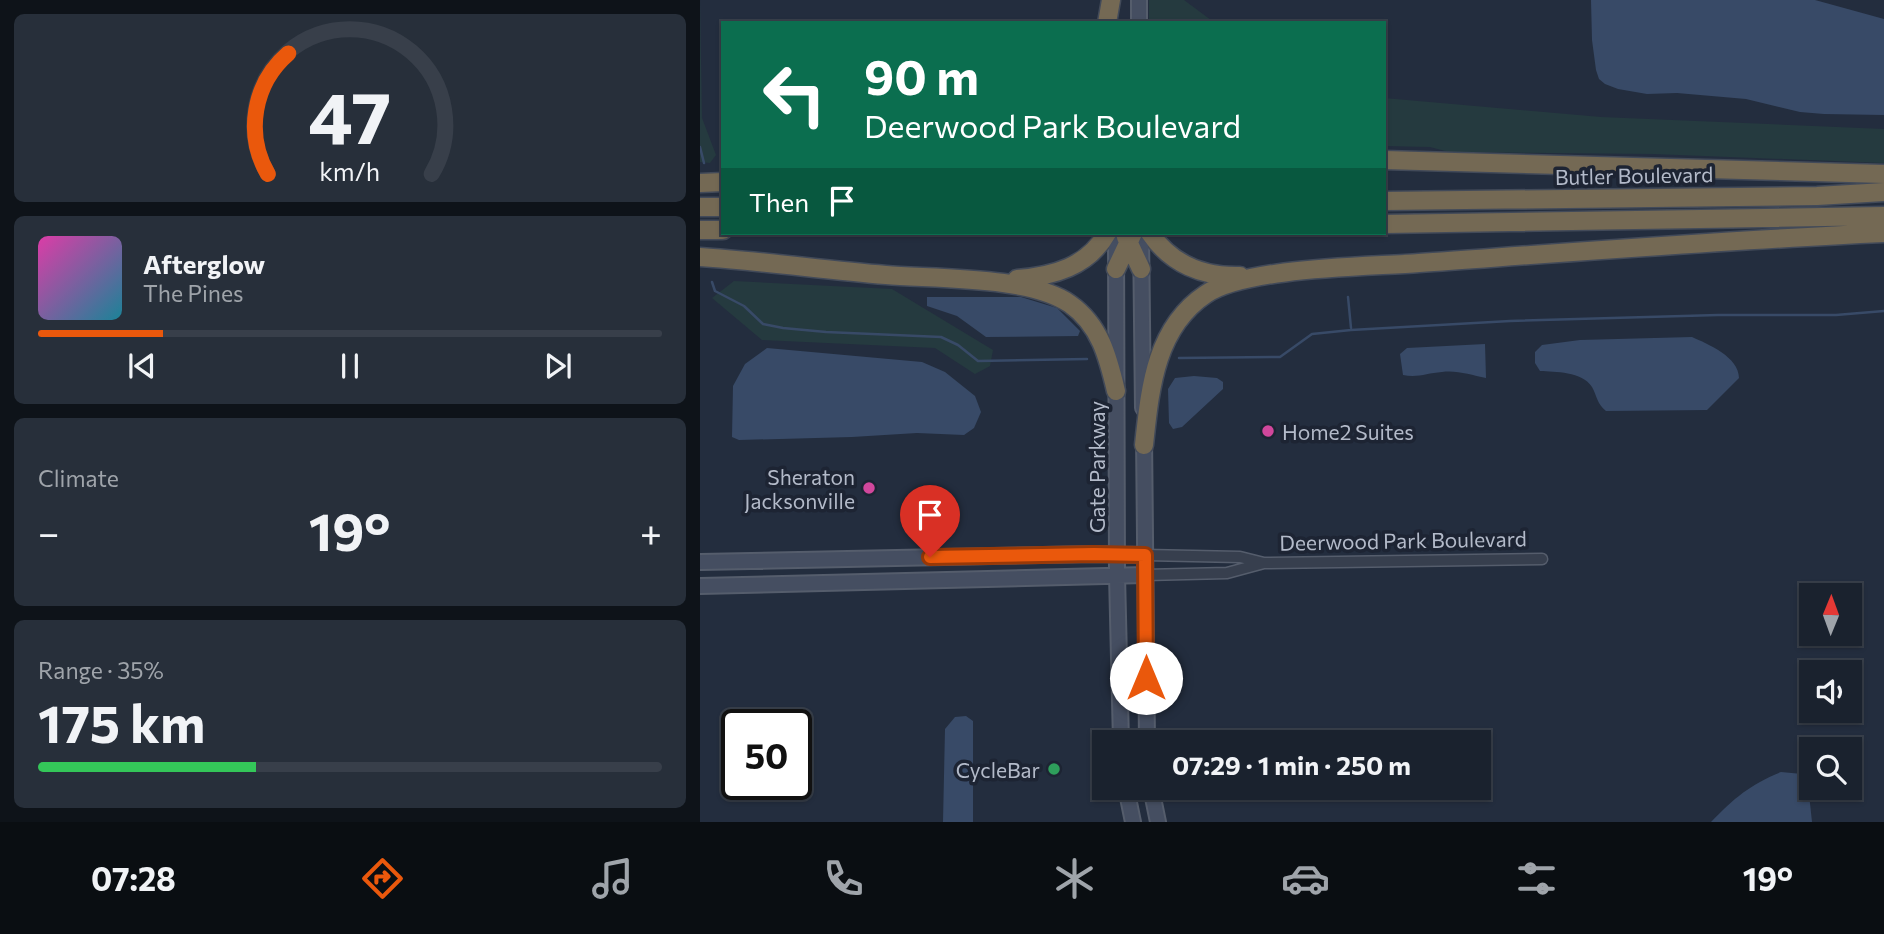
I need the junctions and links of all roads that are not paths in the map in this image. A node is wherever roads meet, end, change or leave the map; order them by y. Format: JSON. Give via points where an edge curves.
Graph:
{"nodes":[{"id":1,"x":1112,"y":0,"type":"edge"},
{"id":2,"x":1139,"y":0,"type":"edge"},
{"id":3,"x":1107,"y":21,"type":"edge"},
{"id":4,"x":1113,"y":21,"type":"edge"},
{"id":5,"x":1139,"y":21,"type":"edge"},
{"id":6,"x":1386,"y":160,"type":"edge"},
{"id":7,"x":1884,"y":174,"type":"edge"},
{"id":8,"x":721,"y":182,"type":"edge"},
{"id":9,"x":700,"y":183,"type":"edge"},
{"id":10,"x":1884,"y":192,"type":"edge"},
{"id":11,"x":1386,"y":201,"type":"edge"},
{"id":12,"x":700,"y":207,"type":"edge"},
{"id":13,"x":721,"y":207,"type":"edge"},
{"id":14,"x":1884,"y":216,"type":"edge"},
{"id":15,"x":1386,"y":224,"type":"edge"},
{"id":16,"x":700,"y":230,"type":"edge"},
{"id":17,"x":721,"y":230,"type":"edge"},
{"id":18,"x":1884,"y":233,"type":"edge"},
{"id":19,"x":1106,"y":235,"type":"edge"},
{"id":20,"x":1128,"y":235,"type":"edge"},
{"id":21,"x":1128,"y":235,"type":"edge"},
{"id":22,"x":1152,"y":235,"type":"edge"},
{"id":23,"x":700,"y":257,"type":"edge"},
{"id":24,"x":1116,"y":269,"type":"joint"},
{"id":25,"x":1141,"y":269,"type":"joint"},
{"id":26,"x":1281,"y":273,"type":"junction"},
{"id":27,"x":993,"y":282,"type":"junction"},
{"id":28,"x":1116,"y":391,"type":"junction"},
{"id":29,"x":1144,"y":445,"type":"junction"},
{"id":30,"x":1117,"y":554,"type":"junction"},
{"id":31,"x":1145,"y":555,"type":"junction"},
{"id":32,"x":993,"y":556,"type":"junction"},
{"id":33,"x":1542,"y":559,"type":"dead end"},
{"id":34,"x":700,"y":562,"type":"edge"},
{"id":35,"x":1264,"y":563,"type":"junction"},
{"id":36,"x":1117,"y":575,"type":"junction"},
{"id":37,"x":1145,"y":575,"type":"junction"},
{"id":38,"x":964,"y":579,"type":"junction"},
{"id":39,"x":700,"y":586,"type":"edge"},
{"id":40,"x":1121,"y":730,"type":"edge"},
{"id":41,"x":1147,"y":730,"type":"edge"},
{"id":42,"x":1128,"y":800,"type":"edge"},
{"id":43,"x":1153,"y":800,"type":"edge"},
{"id":44,"x":1133,"y":822,"type":"edge"},
{"id":45,"x":1158,"y":822,"type":"edge"}],
"edges":[{"from":1,"to":3,"type":"highway"},
{"from":1,"to":4,"type":"main road"},
{"from":2,"to":5,"type":"main road"},
{"from":6,"to":7,"type":"highway"},
{"from":8,"to":9,"type":"highway"},
{"from":10,"to":11,"type":"highway","name":"Butler Boulevard"},
{"from":12,"to":13,"type":"highway"},
{"from":14,"to":15,"type":"highway"},
{"from":16,"to":17,"type":"highway"},
{"from":18,"to":26,"type":"highway"},
{"from":19,"to":27,"type":"highway","via":[[1094,251],[1058,273]]},
{"from":20,"to":25,"type":"highway"},
{"from":21,"to":24,"type":"highway"},
{"from":22,"to":26,"type":"highway","via":[[1167,253],[1194,270],[1225,276]]},
{"from":23,"to":27,"type":"highway"},
{"from":24,"to":28,"type":"main road","name":"Gate Parkway"},
{"from":25,"to":29,"type":"main road"},
{"from":26,"to":29,"type":"highway","via":[[1219,287],[1177,322],[1160,352]]},
{"from":27,"to":28,"type":"highway","via":[[1049,293],[1079,312],[1100,338]]},
{"from":28,"to":30,"type":"main road","name":"Gate Parkway"},
{"from":29,"to":31,"type":"main road"},
{"from":30,"to":31,"type":"main road","name":"Deerwood Park Boulevard"},
{"from":30,"to":32,"type":"main road","name":"Deerwood Park Boulevard"},
{"from":30,"to":36,"type":"main road","name":"Gate Parkway"},
{"from":31,"to":35,"type":"street","name":"Deerwood Park Boulevard","via":[[1240,557]]},
{"from":31,"to":37,"type":"main road"},
{"from":32,"to":34,"type":"main road","name":"Deerwood Park Boulevard"},
{"from":32,"to":38,"type":"main road","via":[[985,569]]},
{"from":33,"to":35,"type":"street","name":"Deerwood Park Boulevard"},
{"from":35,"to":37,"type":"street","name":"Deerwood Park Boulevard","via":[[1227,573]]},
{"from":36,"to":37,"type":"main road","name":"Deerwood Park Boulevard"},
{"from":36,"to":38,"type":"main road","name":"Deerwood Park Boulevard"},
{"from":36,"to":40,"type":"main road","name":"Gate Parkway"},
{"from":37,"to":41,"type":"main road"},
{"from":38,"to":39,"type":"main road","name":"Deerwood Park Boulevard"},
{"from":42,"to":44,"type":"main road"},
{"from":43,"to":45,"type":"main road"}]}
